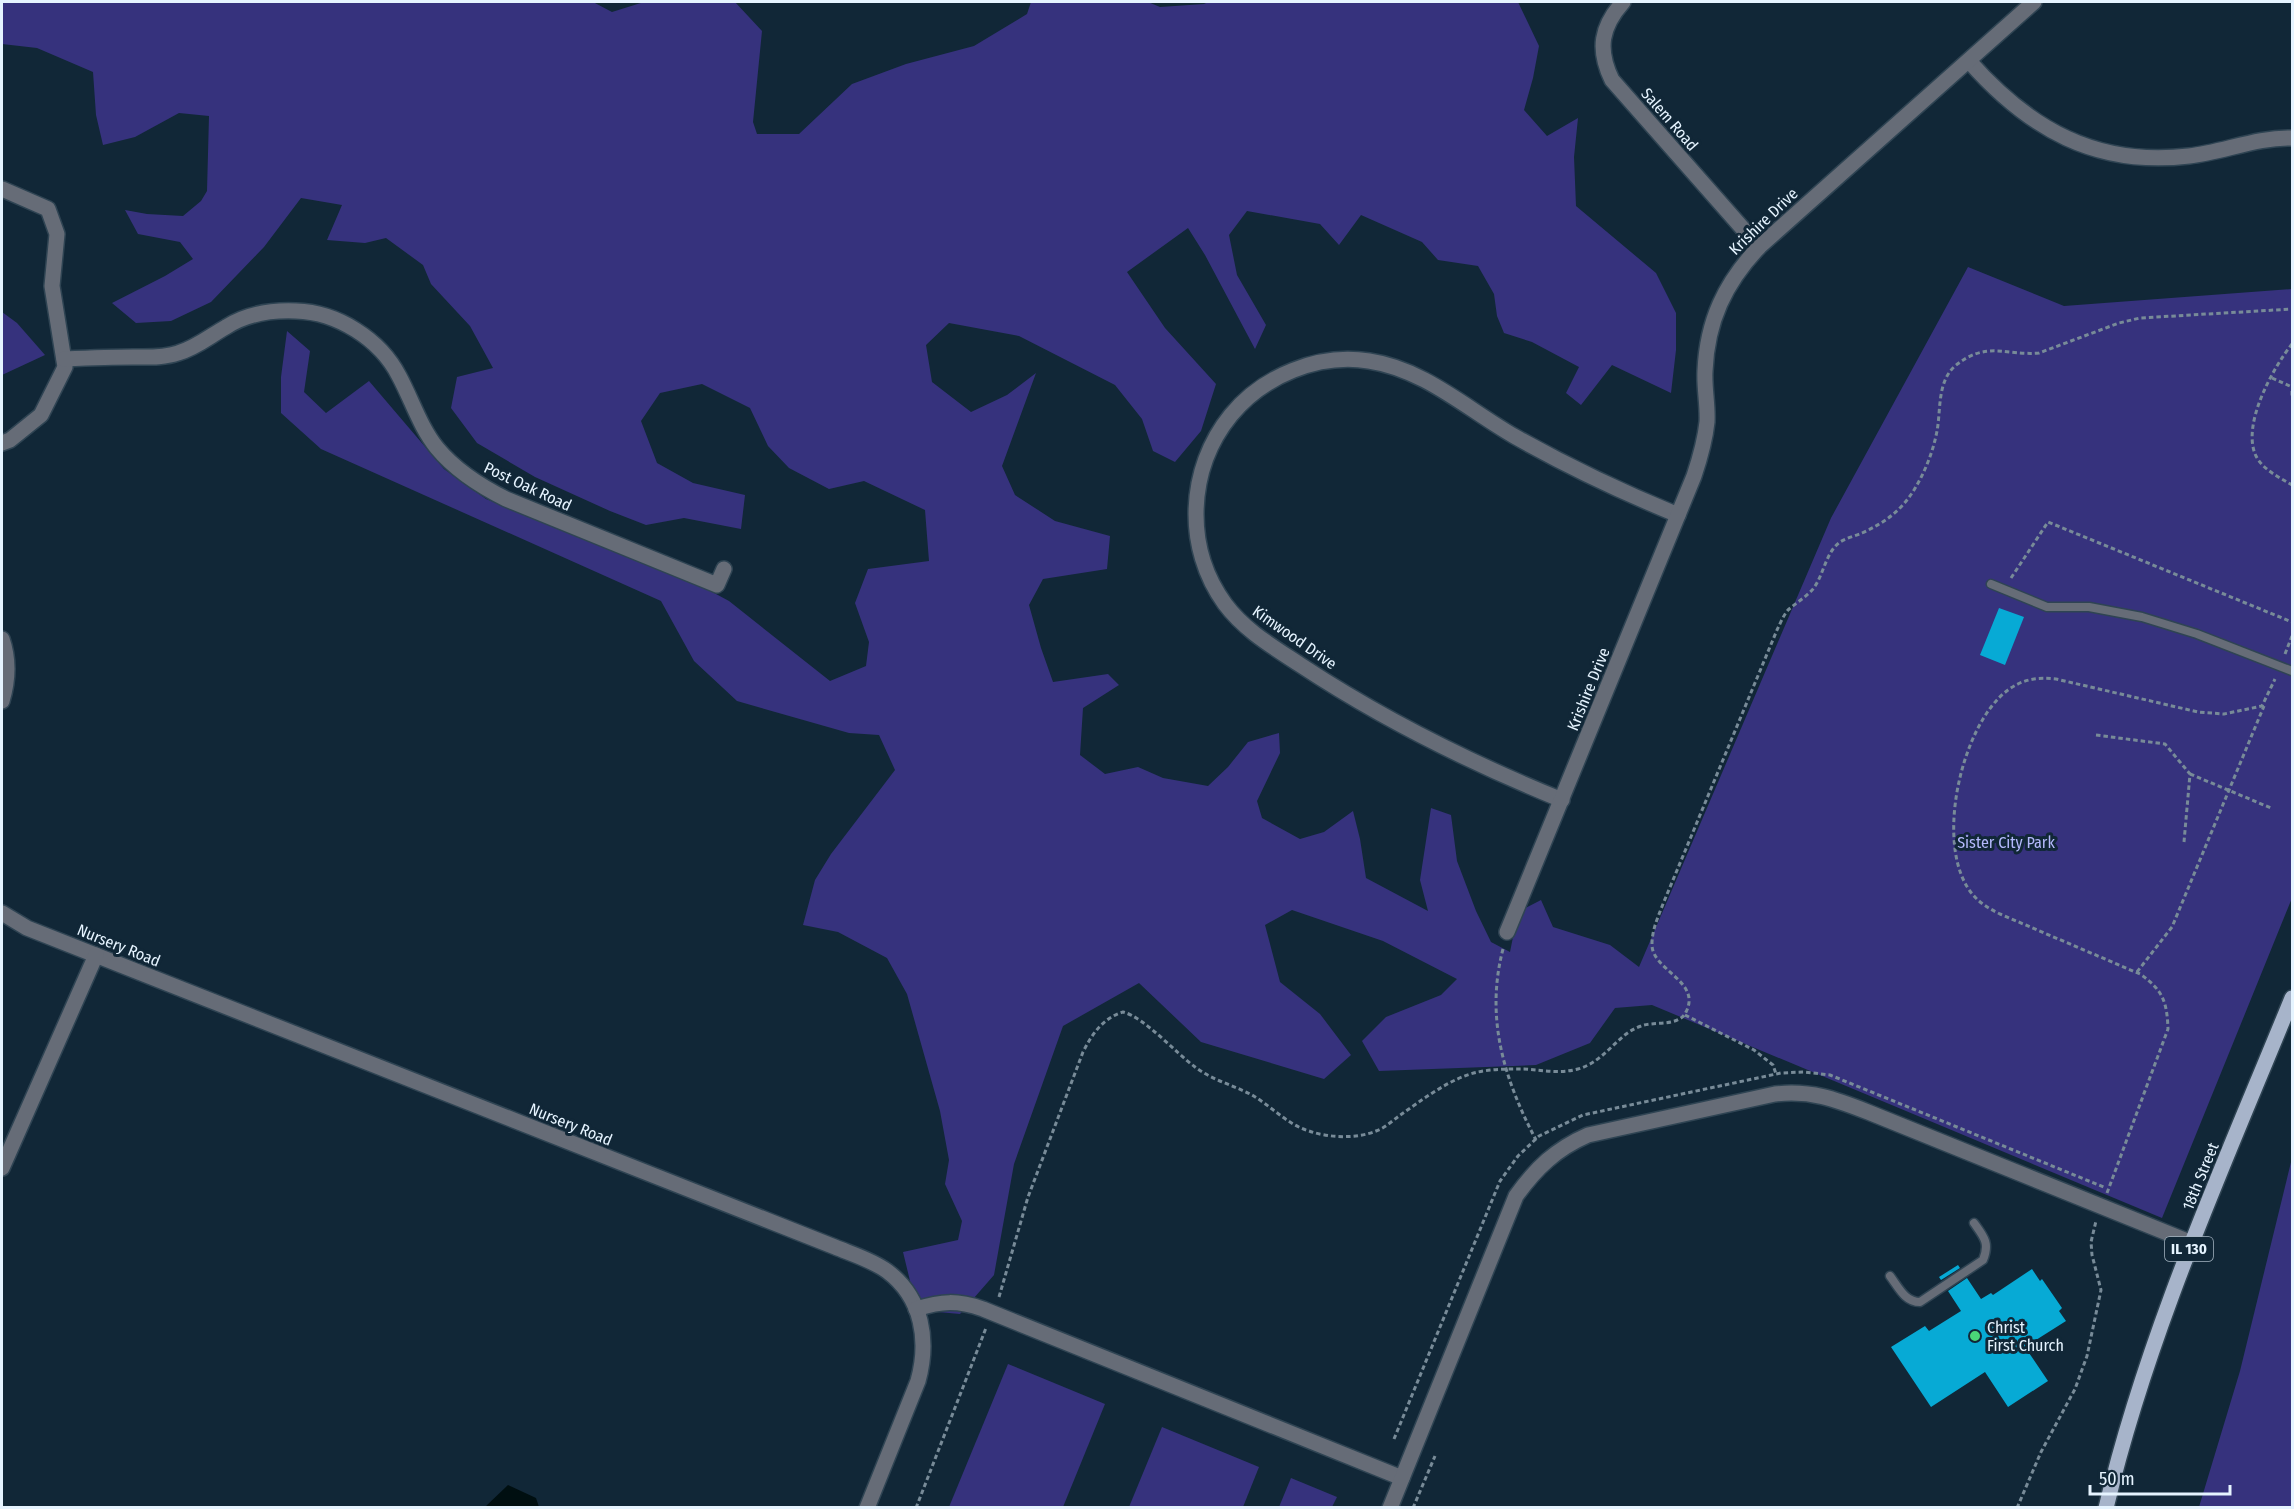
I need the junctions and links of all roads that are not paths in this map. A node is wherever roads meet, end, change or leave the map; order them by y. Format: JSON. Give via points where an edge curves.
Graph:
{"nodes":[{"id":1,"x":1623,"y":2,"type":"edge"},
{"id":2,"x":2034,"y":2,"type":"edge"},
{"id":3,"x":1969,"y":61,"type":"junction"},
{"id":4,"x":2292,"y":138,"type":"edge"},
{"id":5,"x":2,"y":189,"type":"edge"},
{"id":6,"x":1759,"y":247,"type":"junction"},
{"id":7,"x":64,"y":358,"type":"junction"},
{"id":8,"x":2,"y":443,"type":"edge"},
{"id":9,"x":1678,"y":515,"type":"junction"},
{"id":10,"x":724,"y":569,"type":"dead end"},
{"id":11,"x":1991,"y":584,"type":"dead end"},
{"id":12,"x":2,"y":639,"type":"edge"},
{"id":13,"x":2292,"y":671,"type":"edge"},
{"id":14,"x":2,"y":701,"type":"edge"},
{"id":15,"x":1562,"y":800,"type":"junction"},
{"id":16,"x":2,"y":913,"type":"edge"},
{"id":17,"x":1507,"y":932,"type":"road end"},
{"id":18,"x":96,"y":956,"type":"junction"},
{"id":19,"x":2292,"y":998,"type":"edge"},
{"id":20,"x":2,"y":1168,"type":"edge"},
{"id":21,"x":1974,"y":1223,"type":"dead end"},
{"id":22,"x":2192,"y":1244,"type":"junction"},
{"id":23,"x":1890,"y":1276,"type":"dead end"},
{"id":24,"x":916,"y":1308,"type":"junction"},
{"id":25,"x":1402,"y":1478,"type":"junction"},
{"id":26,"x":867,"y":1508,"type":"edge"},
{"id":27,"x":1390,"y":1508,"type":"edge"},
{"id":28,"x":2106,"y":1508,"type":"edge"}],
"edges":[{"from":1,"to":6,"type":"street","name":"Salem Road","via":[[1604,31],[1602,50],[1612,80]]},
{"from":2,"to":3,"type":"street","name":"Krishire Drive"},
{"from":3,"to":4,"type":"street","via":[[2011,105],[2064,138],[2092,148],[2159,158]]},
{"from":3,"to":6,"type":"street","name":"Krishire Drive"},
{"from":5,"to":7,"type":"street","via":[[48,209],[57,234],[52,286]]},
{"from":6,"to":9,"type":"street","name":"Krishire Drive","via":[[1742,264],[1715,312],[1707,341],[1703,449]]},
{"from":7,"to":8,"type":"street","via":[[66,367],[41,416]]},
{"from":7,"to":10,"type":"street","name":"Post Oak Road","via":[[176,354],[249,316],[272,311],[322,315],[347,325],[384,354],[437,448],[482,487],[717,585]]},
{"from":9,"to":15,"type":"street","name":"Krishire Drive"},
{"from":9,"to":15,"type":"street","name":"Kimwood Drive","via":[[1549,456],[1414,374],[1365,360],[1314,363],[1276,378],[1238,406],[1209,450],[1196,503],[1201,556],[1225,604],[1242,623],[1330,684],[1395,722]]},
{"from":11,"to":13,"type":"lane","via":[[2047,607],[2089,607],[2142,617]]},
{"from":12,"to":14,"type":"street","via":[[7,666]]},
{"from":15,"to":17,"type":"street","name":"Krishire Drive"},
{"from":16,"to":18,"type":"street","name":"Nursery Road","via":[[27,928]]},
{"from":18,"to":20,"type":"street"},
{"from":18,"to":24,"type":"street","name":"Nursery Road","via":[[865,1259],[903,1286]]},
{"from":19,"to":22,"type":"main road","name":"18th Street","number":"IL 130"},
{"from":21,"to":23,"type":"lane","via":[[1985,1240],[1987,1251],[1983,1260],[1920,1302],[1906,1298]]},
{"from":22,"to":25,"type":"street","via":[[1815,1094],[1775,1094],[1588,1135],[1548,1158],[1516,1197]]},
{"from":22,"to":28,"type":"main road","name":"18th Street","number":"IL 130","via":[[2142,1378]]},
{"from":24,"to":25,"type":"street","via":[[942,1302],[966,1303]]},
{"from":24,"to":26,"type":"street","name":"Nursery Road","via":[[924,1342],[923,1362]]},
{"from":25,"to":27,"type":"street"}]}
